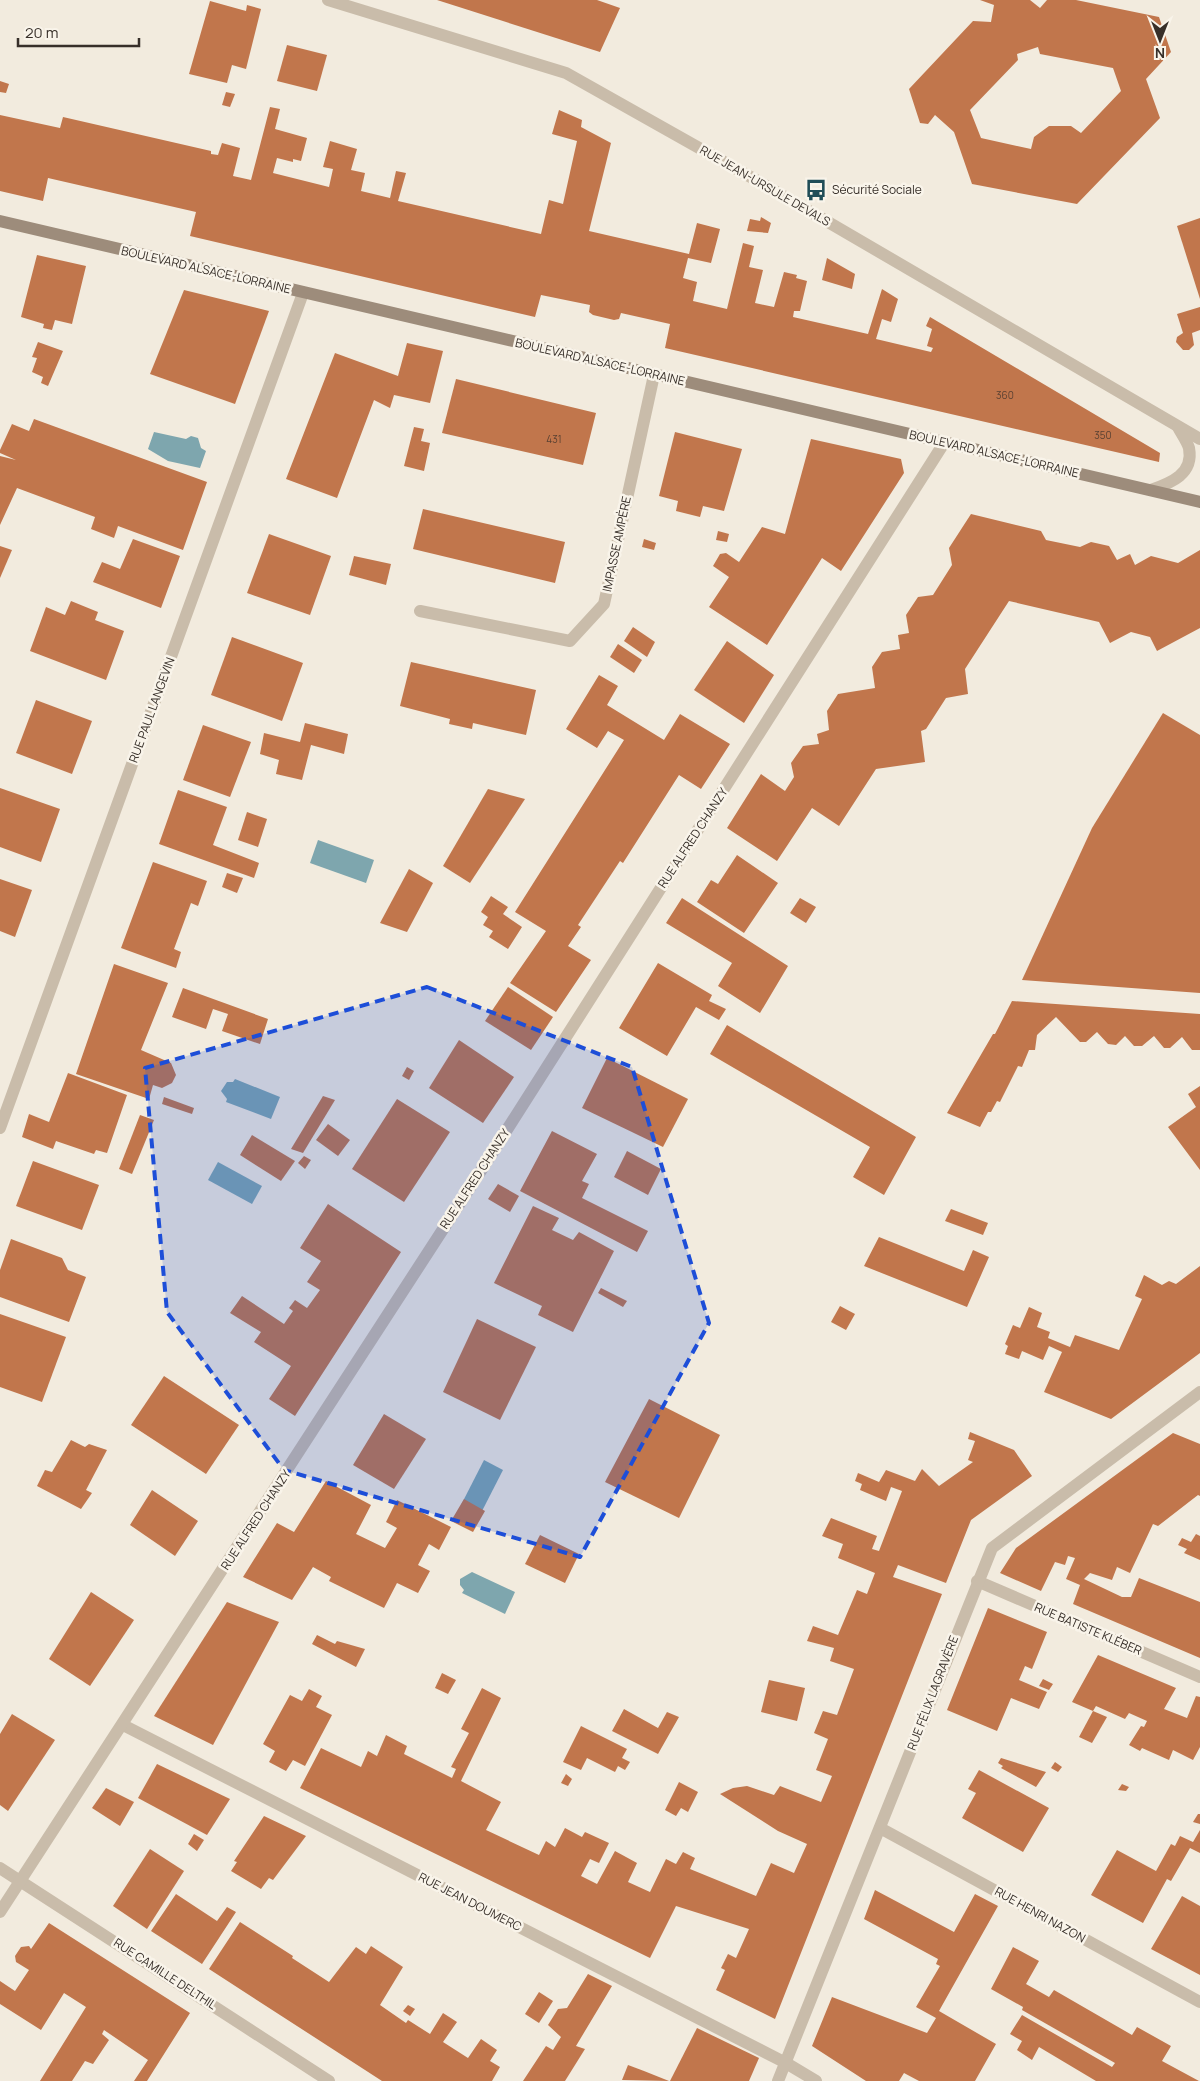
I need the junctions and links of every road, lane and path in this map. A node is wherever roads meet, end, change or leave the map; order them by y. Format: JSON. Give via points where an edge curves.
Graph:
{"nodes":[{"id":1,"x":328,"y":0,"type":"edge"},
{"id":2,"x":0,"y":222,"type":"edge"},
{"id":3,"x":303,"y":293,"type":"junction"},
{"id":4,"x":654,"y":375,"type":"junction"},
{"id":5,"x":1178,"y":426,"type":"junction"},
{"id":6,"x":1200,"y":439,"type":"edge"},
{"id":7,"x":944,"y":443,"type":"junction"},
{"id":8,"x":1151,"y":490,"type":"junction"},
{"id":9,"x":1200,"y":502,"type":"edge"},
{"id":10,"x":420,"y":611,"type":"dead end"},
{"id":11,"x":0,"y":1128,"type":"edge"},
{"id":12,"x":1200,"y":1392,"type":"edge"},
{"id":13,"x":977,"y":1581,"type":"junction"},
{"id":14,"x":1200,"y":1677,"type":"edge"},
{"id":15,"x":123,"y":1725,"type":"junction"},
{"id":16,"x":880,"y":1828,"type":"junction"},
{"id":17,"x":0,"y":1868,"type":"edge"},
{"id":18,"x":19,"y":1880,"type":"junction"},
{"id":19,"x":0,"y":1912,"type":"edge"},
{"id":20,"x":1200,"y":2002,"type":"edge"},
{"id":21,"x":786,"y":2062,"type":"junction"},
{"id":22,"x":329,"y":2081,"type":"edge"},
{"id":23,"x":778,"y":2081,"type":"edge"},
{"id":24,"x":816,"y":2081,"type":"edge"}],
"edges":[{"from":1,"to":5,"type":"street","name":"RUE JEAN-URSULE DEVALS","via":[[566,73]]},
{"from":2,"to":3,"type":"street","name":"BOULEVARD ALSACE-LORRAINE"},
{"from":3,"to":4,"type":"street","name":"BOULEVARD ALSACE-LORRAINE"},
{"from":3,"to":11,"type":"street","name":"RUE PAUL LANGEVIN"},
{"from":4,"to":7,"type":"street","name":"BOULEVARD ALSACE-LORRAINE"},
{"from":4,"to":10,"type":"street","name":"IMPASSE AMPÈRE","via":[[604,604],[570,640]]},
{"from":5,"to":6,"type":"street","name":"RUE JEAN-URSULE DEVALS"},
{"from":5,"to":8,"type":"street","via":[[1189,447],[1188,464],[1175,482]]},
{"from":7,"to":8,"type":"street","name":"BOULEVARD ALSACE-LORRAINE"},
{"from":7,"to":15,"type":"street","name":"RUE ALFRED CHANZY"},
{"from":8,"to":9,"type":"street","name":"BOULEVARD ALSACE-LORRAINE"},
{"from":12,"to":13,"type":"street","name":"RUE FÉLIX LAGRAVÈRE","via":[[992,1548]]},
{"from":13,"to":14,"type":"street","name":"RUE BATISTE KLÉBER"},
{"from":13,"to":16,"type":"street","name":"RUE FÉLIX LAGRAVÈRE"},
{"from":15,"to":18,"type":"street","name":"RUE ALFRED CHANZY"},
{"from":15,"to":21,"type":"street","name":"RUE JEAN DOUMERC"},
{"from":16,"to":20,"type":"street","name":"RUE HENRI NAZON"},
{"from":16,"to":21,"type":"street","name":"RUE FÉLIX LAGRAVÈRE"},
{"from":17,"to":18,"type":"street","name":"RUE CAMILLE DELTHIL"},
{"from":18,"to":19,"type":"street","name":"RUE ALFRED CHANZY"},
{"from":18,"to":22,"type":"street","name":"RUE CAMILLE DELTHIL"},
{"from":21,"to":23,"type":"street","name":"RUE FÉLIX LAGRAVÈRE"},
{"from":21,"to":24,"type":"street","name":"RUE JEAN DOUMERC"}]}
